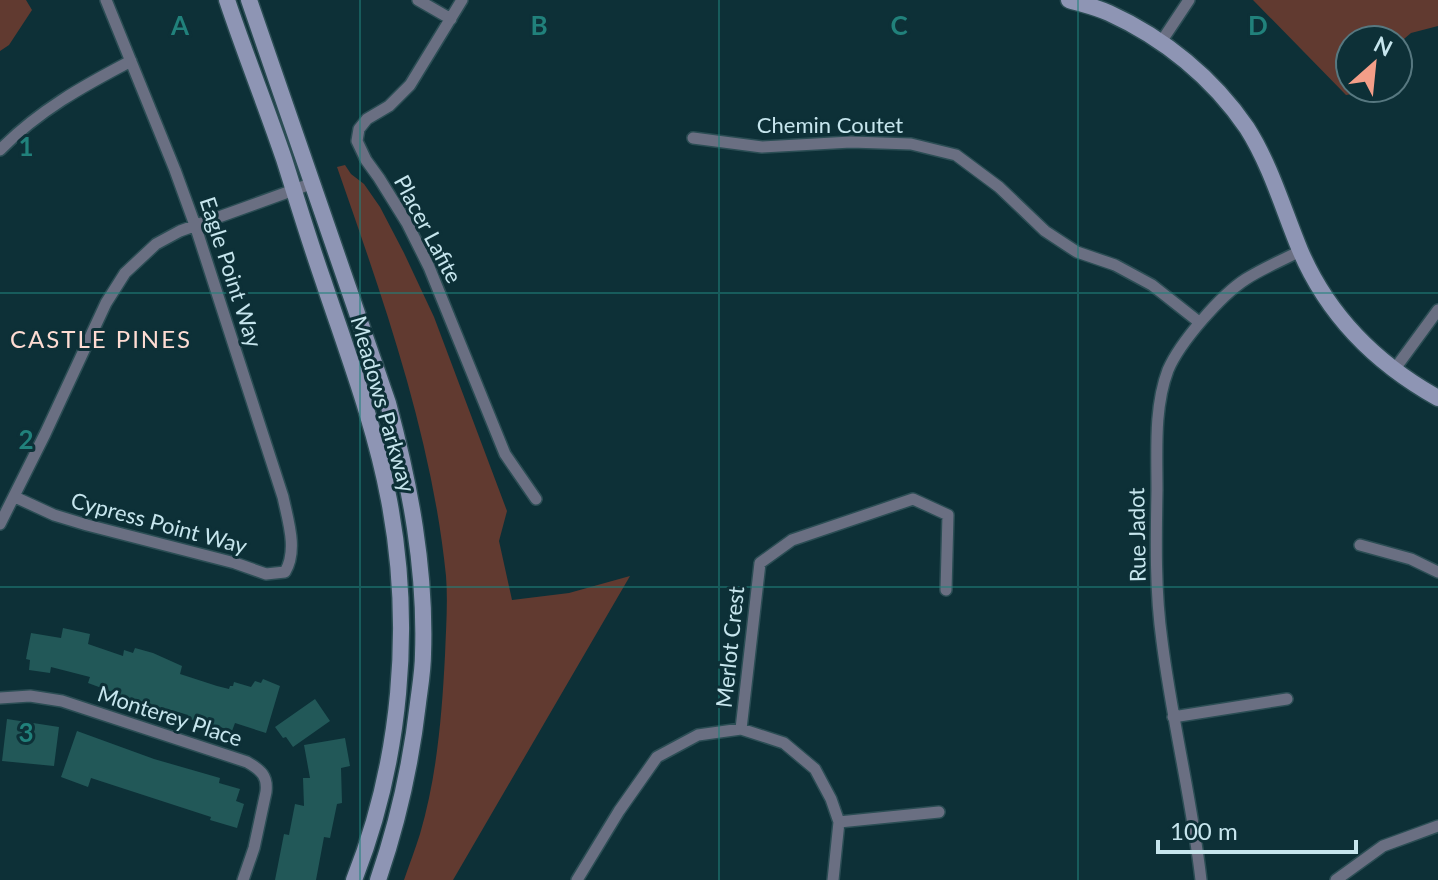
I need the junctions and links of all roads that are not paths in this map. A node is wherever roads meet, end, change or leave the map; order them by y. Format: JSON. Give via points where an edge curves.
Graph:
{"nodes":[{"id":1,"x":106,"y":0,"type":"edge"},
{"id":2,"x":227,"y":0,"type":"edge"},
{"id":3,"x":249,"y":0,"type":"edge"},
{"id":4,"x":418,"y":0,"type":"edge"},
{"id":5,"x":462,"y":0,"type":"edge"},
{"id":6,"x":1069,"y":0,"type":"edge"},
{"id":7,"x":1189,"y":0,"type":"edge"},
{"id":8,"x":451,"y":19,"type":"junction"},
{"id":9,"x":1161,"y":42,"type":"junction"},
{"id":10,"x":131,"y":61,"type":"junction"},
{"id":11,"x":693,"y":138,"type":"dead end"},
{"id":12,"x":0,"y":150,"type":"edge"},
{"id":13,"x":313,"y":183,"type":"junction"},
{"id":14,"x":293,"y":190,"type":"junction"},
{"id":15,"x":195,"y":225,"type":"junction"},
{"id":16,"x":1300,"y":251,"type":"junction"},
{"id":17,"x":1438,"y":310,"type":"edge"},
{"id":18,"x":1199,"y":322,"type":"junction"},
{"id":19,"x":1394,"y":370,"type":"junction"},
{"id":20,"x":1438,"y":398,"type":"edge"},
{"id":21,"x":15,"y":497,"type":"junction"},
{"id":22,"x":536,"y":499,"type":"dead end"},
{"id":23,"x":0,"y":524,"type":"edge"},
{"id":24,"x":1360,"y":545,"type":"dead end"},
{"id":25,"x":290,"y":564,"type":"joint"},
{"id":26,"x":1438,"y":572,"type":"edge"},
{"id":27,"x":946,"y":590,"type":"dead end"},
{"id":28,"x":0,"y":698,"type":"edge"},
{"id":29,"x":1287,"y":699,"type":"dead end"},
{"id":30,"x":1173,"y":717,"type":"junction"},
{"id":31,"x":741,"y":729,"type":"junction"},
{"id":32,"x":939,"y":812,"type":"dead end"},
{"id":33,"x":839,"y":822,"type":"junction"},
{"id":34,"x":1438,"y":826,"type":"edge"},
{"id":35,"x":243,"y":880,"type":"edge"},
{"id":36,"x":354,"y":880,"type":"edge"},
{"id":37,"x":378,"y":880,"type":"edge"},
{"id":38,"x":577,"y":880,"type":"edge"},
{"id":39,"x":833,"y":880,"type":"edge"},
{"id":40,"x":1201,"y":880,"type":"edge"},
{"id":41,"x":1336,"y":880,"type":"edge"}],
"edges":[{"from":1,"to":10,"type":"street","name":"Eagle Point Way"},
{"from":2,"to":14,"type":"main road","name":"Meadows Parkway"},
{"from":3,"to":13,"type":"main road","name":"Meadows Parkway"},
{"from":4,"to":8,"type":"street"},
{"from":5,"to":8,"type":"street","name":"Placer Lafite"},
{"from":6,"to":9,"type":"main road","via":[[1133,24]]},
{"from":7,"to":9,"type":"street"},
{"from":8,"to":22,"type":"street","name":"Placer Lafite","via":[[410,85],[367,119],[357,141],[407,223],[505,454]]},
{"from":9,"to":16,"type":"main road","via":[[1211,84],[1248,130]]},
{"from":10,"to":12,"type":"street","via":[[41,113]]},
{"from":10,"to":15,"type":"street","name":"Eagle Point Way"},
{"from":11,"to":18,"type":"street","name":"Chemin Coutet","via":[[762,147],[911,144],[956,155],[1045,231],[1077,252],[1152,285]]},
{"from":13,"to":14,"type":"street"},
{"from":13,"to":37,"type":"main road","name":"Meadows Parkway","via":[[388,403],[417,539],[423,655],[414,740]]},
{"from":14,"to":15,"type":"street"},
{"from":14,"to":36,"type":"main road","name":"Meadows Parkway","via":[[371,427],[398,567],[397,706],[380,800]]},
{"from":15,"to":21,"type":"street","via":[[156,244],[125,273]]},
{"from":15,"to":25,"type":"street","name":"Eagle Point Way","via":[[283,497],[292,542]]},
{"from":16,"to":18,"type":"street","name":"Rue Jadot","via":[[1245,280]]},
{"from":16,"to":19,"type":"main road","via":[[1343,323]]},
{"from":17,"to":19,"type":"street"},
{"from":18,"to":30,"type":"street","name":"Rue Jadot","via":[[1169,368],[1159,401],[1156,574]]},
{"from":19,"to":20,"type":"main road"},
{"from":21,"to":23,"type":"street"},
{"from":21,"to":25,"type":"street","name":"Cypress Point Way","via":[[54,515],[266,574],[285,572]]},
{"from":24,"to":26,"type":"street"},
{"from":27,"to":31,"type":"street","name":"Merlot Crest","via":[[948,515],[913,499],[792,540],[760,563]]},
{"from":28,"to":35,"type":"street","name":"Monterey Place","via":[[62,701],[260,769],[266,792]]},
{"from":29,"to":30,"type":"street"},
{"from":30,"to":40,"type":"street","name":"Rue Jadot"},
{"from":31,"to":33,"type":"street","via":[[784,743],[815,769]]},
{"from":31,"to":38,"type":"street","via":[[698,735],[657,757]]},
{"from":32,"to":33,"type":"street"},
{"from":33,"to":39,"type":"street"},
{"from":34,"to":41,"type":"street","via":[[1383,846]]}]}
